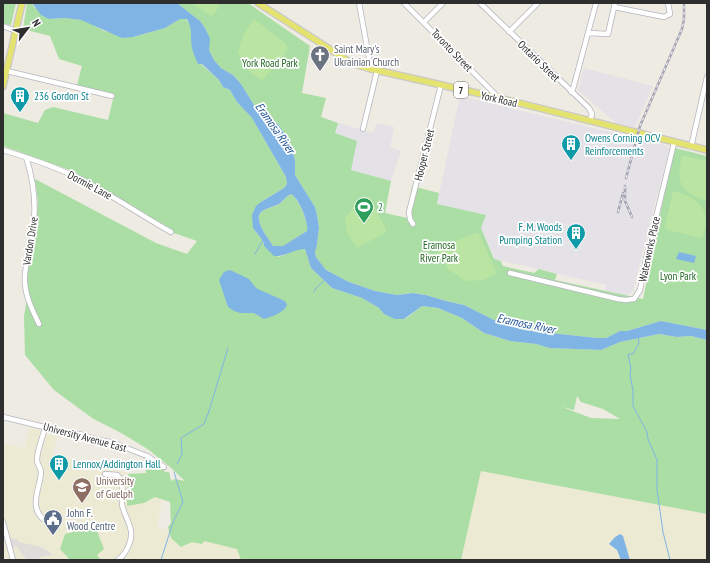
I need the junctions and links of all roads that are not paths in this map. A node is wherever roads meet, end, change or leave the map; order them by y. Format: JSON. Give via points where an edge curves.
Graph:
{"nodes":[{"id":1,"x":22,"y":3,"type":"edge"},
{"id":2,"x":258,"y":3,"type":"edge"},
{"id":3,"x":359,"y":3,"type":"edge"},
{"id":4,"x":404,"y":3,"type":"edge"},
{"id":5,"x":443,"y":3,"type":"edge"},
{"id":6,"x":480,"y":3,"type":"edge"},
{"id":7,"x":538,"y":3,"type":"edge"},
{"id":8,"x":596,"y":3,"type":"edge"},
{"id":9,"x":668,"y":3,"type":"edge"},
{"id":10,"x":615,"y":5,"type":"edge"},
{"id":11,"x":424,"y":22,"type":"junction"},
{"id":12,"x":4,"y":27,"type":"edge"},
{"id":13,"x":16,"y":31,"type":"junction"},
{"id":14,"x":509,"y":32,"type":"junction"},
{"id":15,"x":588,"y":33,"type":"junction"},
{"id":16,"x":374,"y":70,"type":"junction"},
{"id":17,"x":5,"y":73,"type":"edge"},
{"id":18,"x":707,"y":77,"type":"edge"},
{"id":19,"x":441,"y":85,"type":"junction"},
{"id":20,"x":3,"y":86,"type":"edge"},
{"id":21,"x":571,"y":92,"type":"junction"},
{"id":22,"x":112,"y":96,"type":"dead end"},
{"id":23,"x":499,"y":98,"type":"junction"},
{"id":24,"x":590,"y":121,"type":"junction"},
{"id":25,"x":363,"y":129,"type":"dead end"},
{"id":26,"x":674,"y":143,"type":"junction"},
{"id":27,"x":691,"y":147,"type":"junction"},
{"id":28,"x":3,"y":150,"type":"edge"},
{"id":29,"x":707,"y":150,"type":"edge"},
{"id":30,"x":26,"y":157,"type":"junction"},
{"id":31,"x":413,"y":224,"type":"dead end"},
{"id":32,"x":170,"y":232,"type":"dead end"},
{"id":33,"x":510,"y":273,"type":"dead end"},
{"id":34,"x":39,"y":324,"type":"dead end"},
{"id":35,"x":3,"y":416,"type":"edge"},
{"id":36,"x":45,"y":427,"type":"junction"},
{"id":37,"x":164,"y":467,"type":"dead end"},
{"id":38,"x":105,"y":474,"type":"dead end"},
{"id":39,"x":58,"y":518,"type":"dead end"},
{"id":40,"x":3,"y":522,"type":"edge"},
{"id":41,"x":13,"y":560,"type":"edge"},
{"id":42,"x":118,"y":560,"type":"edge"}],
"edges":[{"from":1,"to":13,"type":"main road"},
{"from":2,"to":16,"type":"main road","name":"York Road","number":"7","via":[[351,63]]},
{"from":3,"to":16,"type":"street"},
{"from":4,"to":11,"type":"street","name":"Toronto Street"},
{"from":5,"to":11,"type":"street"},
{"from":6,"to":14,"type":"street","name":"Ontario Street"},
{"from":7,"to":14,"type":"street"},
{"from":8,"to":15,"type":"street"},
{"from":9,"to":10,"type":"street","via":[[670,14],[664,17]]},
{"from":10,"to":15,"type":"street","via":[[608,34]]},
{"from":11,"to":23,"type":"street","name":"Toronto Street"},
{"from":12,"to":13,"type":"street"},
{"from":13,"to":17,"type":"main road"},
{"from":14,"to":21,"type":"street","name":"Ontario Street"},
{"from":15,"to":21,"type":"street"},
{"from":16,"to":19,"type":"main road","name":"York Road","number":"7"},
{"from":16,"to":25,"type":"street"},
{"from":17,"to":20,"type":"main road"},
{"from":17,"to":22,"type":"street"},
{"from":18,"to":27,"type":"street"},
{"from":19,"to":23,"type":"main road","name":"York Road","number":"7"},
{"from":19,"to":31,"type":"street","name":"Hooper Street","via":[[409,212]]},
{"from":21,"to":24,"type":"street","name":"Ontario Street","via":[[590,110]]},
{"from":23,"to":24,"type":"main road","name":"York Road","number":"7"},
{"from":24,"to":26,"type":"main road","name":"York Road","number":"7"},
{"from":26,"to":27,"type":"main road","name":"York Road","number":"7"},
{"from":26,"to":33,"type":"street","name":"Waterworks Place","via":[[640,290],[634,298],[618,299]]},
{"from":27,"to":29,"type":"main road","name":"York Road","number":"7"},
{"from":28,"to":30,"type":"street","name":"Dormie Lane"},
{"from":30,"to":32,"type":"street","name":"Dormie Lane","via":[[84,181]]},
{"from":30,"to":34,"type":"street","name":"Vardon Drive","via":[[33,182],[35,206],[25,284]]},
{"from":35,"to":36,"type":"street","name":"University Avenue East"},
{"from":36,"to":37,"type":"street","name":"University Avenue East","via":[[111,442],[147,456]]},
{"from":36,"to":39,"type":"street","via":[[37,458],[41,472],[36,492],[37,509],[42,518]]},
{"from":38,"to":42,"type":"street","via":[[117,475],[121,480],[122,506],[131,531],[128,547]]},
{"from":40,"to":41,"type":"street"}]}
